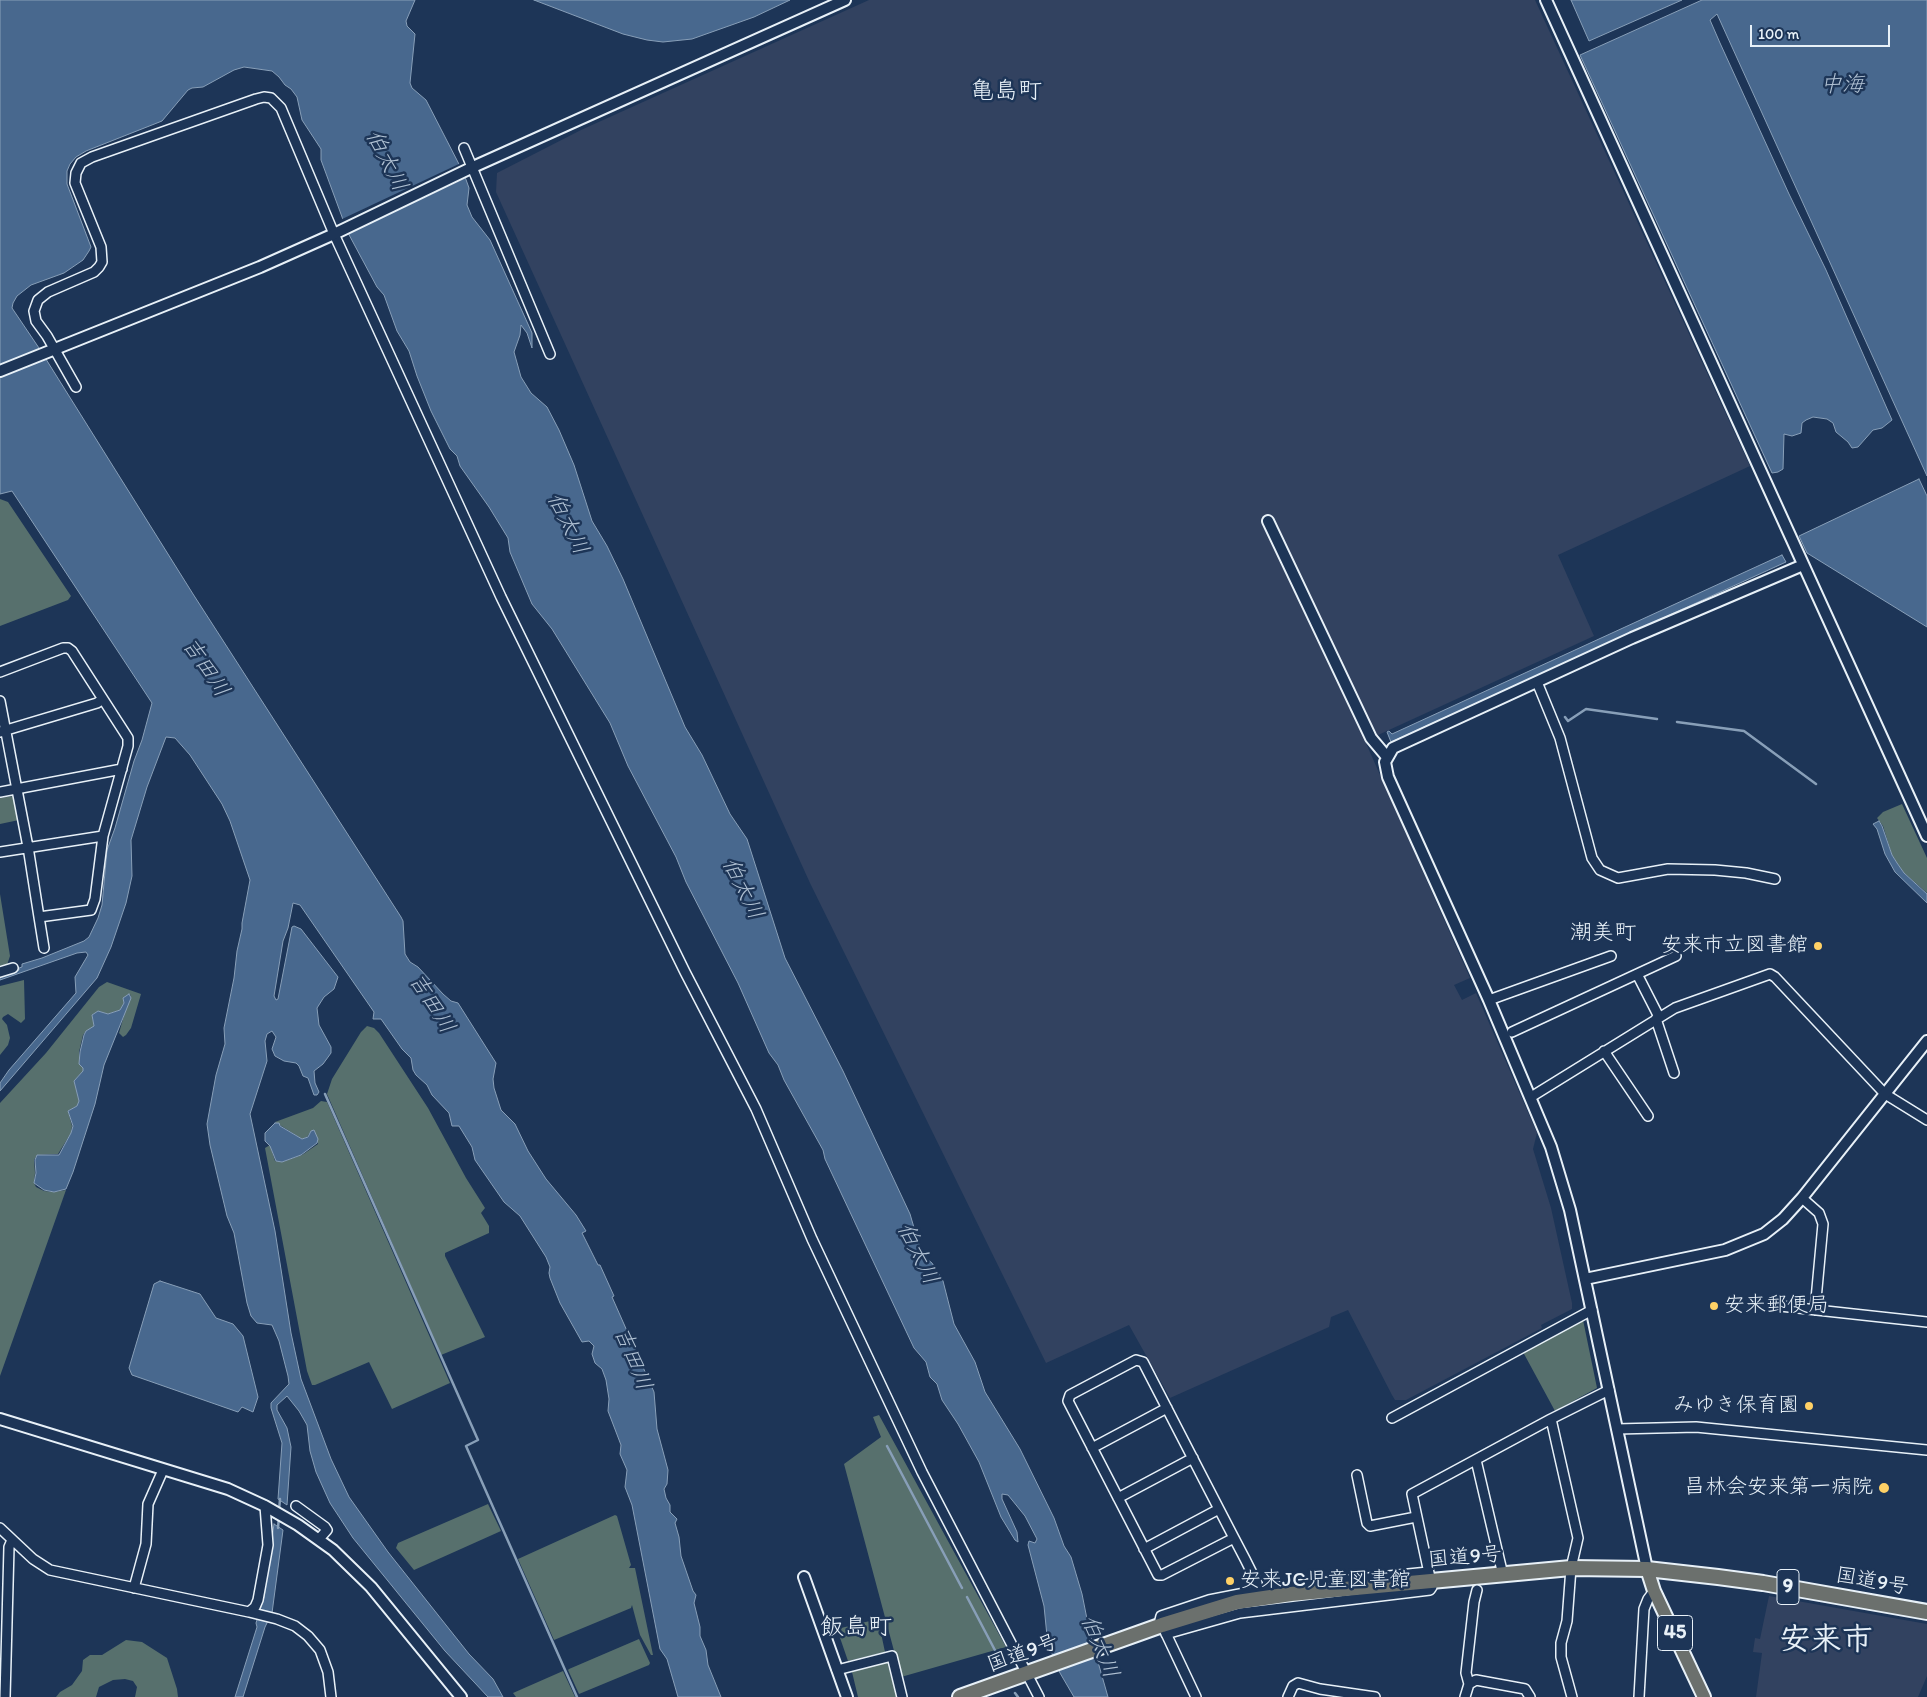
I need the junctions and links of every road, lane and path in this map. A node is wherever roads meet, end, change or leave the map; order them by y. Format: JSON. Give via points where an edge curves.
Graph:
{"nodes":[{"id":1,"x":845,"y":0,"type":"edge"},
{"id":2,"x":1546,"y":0,"type":"edge"},
{"id":3,"x":464,"y":148,"type":"dead end"},
{"id":4,"x":473,"y":167,"type":"junction"},
{"id":5,"x":334,"y":234,"type":"junction"},
{"id":6,"x":50,"y":351,"type":"junction"},
{"id":7,"x":550,"y":354,"type":"dead end"},
{"id":8,"x":0,"y":372,"type":"edge"},
{"id":9,"x":76,"y":387,"type":"dead end"},
{"id":10,"x":1268,"y":521,"type":"dead end"},
{"id":11,"x":1803,"y":565,"type":"junction"},
{"id":12,"x":0,"y":672,"type":"edge"},
{"id":13,"x":1537,"y":682,"type":"junction"},
{"id":14,"x":103,"y":699,"type":"junction"},
{"id":15,"x":0,"y":701,"type":"edge"},
{"id":16,"x":3,"y":731,"type":"edge"},
{"id":17,"x":1387,"y":757,"type":"junction"},
{"id":18,"x":122,"y":769,"type":"junction"},
{"id":19,"x":16,"y":789,"type":"junction"},
{"id":20,"x":0,"y":792,"type":"edge"},
{"id":21,"x":103,"y":836,"type":"junction"},
{"id":22,"x":1927,"y":836,"type":"edge"},
{"id":23,"x":28,"y":847,"type":"junction"},
{"id":24,"x":0,"y":852,"type":"edge"},
{"id":25,"x":1775,"y":879,"type":"dead end"},
{"id":26,"x":40,"y":917,"type":"junction"},
{"id":27,"x":44,"y":948,"type":"dead end"},
{"id":28,"x":1611,"y":956,"type":"dead end"},
{"id":29,"x":1676,"y":956,"type":"dead end"},
{"id":30,"x":13,"y":968,"type":"dead end"},
{"id":31,"x":0,"y":972,"type":"edge"},
{"id":32,"x":1637,"y":974,"type":"junction"},
{"id":33,"x":1489,"y":1000,"type":"junction"},
{"id":34,"x":1658,"y":1018,"type":"junction"},
{"id":35,"x":1512,"y":1032,"type":"dead end"},
{"id":36,"x":1927,"y":1041,"type":"edge"},
{"id":37,"x":1604,"y":1052,"type":"junction"},
{"id":38,"x":1674,"y":1073,"type":"dead end"},
{"id":39,"x":1885,"y":1094,"type":"junction"},
{"id":40,"x":1531,"y":1097,"type":"junction"},
{"id":41,"x":1648,"y":1116,"type":"dead end"},
{"id":42,"x":1927,"y":1120,"type":"edge"},
{"id":43,"x":1802,"y":1198,"type":"junction"},
{"id":44,"x":1585,"y":1280,"type":"junction"},
{"id":45,"x":1780,"y":1306,"type":"dead end"},
{"id":46,"x":1592,"y":1310,"type":"junction"},
{"id":47,"x":1815,"y":1310,"type":"junction"},
{"id":48,"x":1927,"y":1322,"type":"edge"},
{"id":49,"x":1609,"y":1390,"type":"junction"},
{"id":50,"x":1167,"y":1408,"type":"junction"},
{"id":51,"x":1392,"y":1418,"type":"dead end"},
{"id":52,"x":0,"y":1419,"type":"edge"},
{"id":53,"x":1550,"y":1419,"type":"junction"},
{"id":54,"x":1617,"y":1429,"type":"junction"},
{"id":55,"x":1092,"y":1448,"type":"junction"},
{"id":56,"x":1927,"y":1450,"type":"edge"},
{"id":57,"x":1193,"y":1458,"type":"junction"},
{"id":58,"x":1476,"y":1460,"type":"junction"},
{"id":59,"x":163,"y":1470,"type":"junction"},
{"id":60,"x":1357,"y":1475,"type":"dead end"},
{"id":61,"x":1118,"y":1498,"type":"junction"},
{"id":62,"x":296,"y":1506,"type":"dead end"},
{"id":63,"x":269,"y":1508,"type":"junction"},
{"id":64,"x":1219,"y":1509,"type":"junction"},
{"id":65,"x":1416,"y":1517,"type":"junction"},
{"id":66,"x":0,"y":1528,"type":"edge"},
{"id":67,"x":1234,"y":1538,"type":"junction"},
{"id":68,"x":319,"y":1539,"type":"junction"},
{"id":69,"x":12,"y":1540,"type":"junction"},
{"id":70,"x":1144,"y":1549,"type":"junction"},
{"id":71,"x":1572,"y":1568,"type":"junction"},
{"id":72,"x":1647,"y":1569,"type":"junction"},
{"id":73,"x":1503,"y":1575,"type":"junction"},
{"id":74,"x":804,"y":1577,"type":"dead end"},
{"id":75,"x":1430,"y":1577,"type":"junction"},
{"id":76,"x":134,"y":1588,"type":"junction"},
{"id":77,"x":1258,"y":1590,"type":"junction"},
{"id":78,"x":1477,"y":1590,"type":"dead end"},
{"id":79,"x":1654,"y":1591,"type":"junction"},
{"id":80,"x":248,"y":1612,"type":"junction"},
{"id":81,"x":1927,"y":1612,"type":"edge"},
{"id":82,"x":1161,"y":1629,"type":"junction"},
{"id":83,"x":837,"y":1670,"type":"junction"},
{"id":84,"x":1028,"y":1674,"type":"junction"},
{"id":85,"x":1469,"y":1684,"type":"junction"},
{"id":86,"x":5,"y":1697,"type":"edge"},
{"id":87,"x":331,"y":1697,"type":"edge"},
{"id":88,"x":461,"y":1697,"type":"edge"},
{"id":89,"x":847,"y":1697,"type":"edge"},
{"id":90,"x":902,"y":1697,"type":"edge"},
{"id":91,"x":960,"y":1697,"type":"edge"},
{"id":92,"x":1039,"y":1697,"type":"edge"},
{"id":93,"x":1196,"y":1697,"type":"edge"},
{"id":94,"x":1288,"y":1697,"type":"edge"},
{"id":95,"x":1375,"y":1697,"type":"edge"},
{"id":96,"x":1465,"y":1697,"type":"edge"},
{"id":97,"x":1530,"y":1697,"type":"edge"},
{"id":98,"x":1572,"y":1697,"type":"edge"},
{"id":99,"x":1639,"y":1697,"type":"edge"},
{"id":100,"x":1704,"y":1697,"type":"edge"}],
"edges":[{"from":1,"to":4,"type":"street"},
{"from":2,"to":11,"type":"street"},
{"from":3,"to":4,"type":"street"},
{"from":4,"to":5,"type":"street"},
{"from":4,"to":7,"type":"street"},
{"from":5,"to":6,"type":"street"},
{"from":5,"to":6,"type":"street","via":[[281,108],[271,98],[256,99],[92,157],[81,163],[75,183],[101,247],[102,262],[94,272],[48,292],[38,300],[34,317]]},
{"from":5,"to":84,"type":"street","via":[[501,597],[756,1109],[812,1239],[922,1472]]},
{"from":6,"to":8,"type":"street"},
{"from":6,"to":9,"type":"street"},
{"from":10,"to":17,"type":"street","via":[[1371,738]]},
{"from":11,"to":13,"type":"street"},
{"from":11,"to":22,"type":"street"},
{"from":12,"to":14,"type":"street","via":[[68,648]]},
{"from":13,"to":17,"type":"street","via":[[1393,748]]},
{"from":13,"to":25,"type":"street","via":[[1560,738],[1592,858],[1600,870],[1618,878],[1668,869],[1746,872]]},
{"from":14,"to":16,"type":"street"},
{"from":14,"to":18,"type":"street","via":[[128,741]]},
{"from":15,"to":16,"type":"street"},
{"from":16,"to":19,"type":"street"},
{"from":17,"to":33,"type":"street","via":[[1388,777]]},
{"from":18,"to":19,"type":"street"},
{"from":18,"to":21,"type":"street"},
{"from":19,"to":20,"type":"street"},
{"from":19,"to":23,"type":"street"},
{"from":21,"to":23,"type":"street"},
{"from":21,"to":26,"type":"street","via":[[91,910]]},
{"from":23,"to":24,"type":"street"},
{"from":23,"to":26,"type":"street"},
{"from":26,"to":27,"type":"street"},
{"from":28,"to":33,"type":"street"},
{"from":29,"to":32,"type":"street"},
{"from":30,"to":31,"type":"street"},
{"from":32,"to":34,"type":"street"},
{"from":32,"to":35,"type":"street"},
{"from":33,"to":40,"type":"street"},
{"from":34,"to":37,"type":"street"},
{"from":34,"to":38,"type":"street"},
{"from":34,"to":39,"type":"street","via":[[1675,1008],[1772,975]]},
{"from":36,"to":39,"type":"street"},
{"from":37,"to":40,"type":"street"},
{"from":37,"to":41,"type":"street"},
{"from":39,"to":42,"type":"street"},
{"from":39,"to":43,"type":"street"},
{"from":40,"to":44,"type":"street","via":[[1552,1147],[1568,1201]]},
{"from":43,"to":44,"type":"street","via":[[1764,1234],[1732,1248]]},
{"from":43,"to":47,"type":"street","via":[[1819,1213],[1823,1224]]},
{"from":44,"to":46,"type":"street"},
{"from":45,"to":47,"type":"street"},
{"from":46,"to":49,"type":"street"},
{"from":46,"to":51,"type":"street"},
{"from":47,"to":48,"type":"street"},
{"from":49,"to":53,"type":"street"},
{"from":49,"to":54,"type":"street"},
{"from":50,"to":55,"type":"street"},
{"from":50,"to":55,"type":"street","via":[[1143,1362],[1136,1360],[1070,1395],[1068,1401]]},
{"from":50,"to":57,"type":"street"},
{"from":52,"to":59,"type":"street"},
{"from":53,"to":58,"type":"street"},
{"from":53,"to":71,"type":"street","via":[[1578,1538]]},
{"from":54,"to":56,"type":"street","via":[[1696,1427]]},
{"from":54,"to":72,"type":"street"},
{"from":55,"to":61,"type":"street"},
{"from":57,"to":61,"type":"street"},
{"from":57,"to":64,"type":"street"},
{"from":58,"to":65,"type":"street","via":[[1412,1494]]},
{"from":58,"to":73,"type":"street"},
{"from":59,"to":63,"type":"street","via":[[228,1489]]},
{"from":59,"to":76,"type":"street","via":[[148,1504],[146,1544]]},
{"from":60,"to":65,"type":"street","via":[[1370,1526]]},
{"from":61,"to":70,"type":"street"},
{"from":62,"to":68,"type":"street","via":[[325,1527],[326,1532]]},
{"from":63,"to":68,"type":"street"},
{"from":63,"to":80,"type":"street","via":[[258,1600]]},
{"from":64,"to":67,"type":"street"},
{"from":64,"to":70,"type":"street"},
{"from":65,"to":75,"type":"street"},
{"from":66,"to":69,"type":"street"},
{"from":67,"to":70,"type":"street","via":[[1162,1576],[1158,1575]]},
{"from":67,"to":77,"type":"street"},
{"from":68,"to":88,"type":"street","via":[[371,1587]]},
{"from":69,"to":76,"type":"street","via":[[50,1570]]},
{"from":69,"to":86,"type":"street","via":[[9,1550]]},
{"from":71,"to":72,"type":"highway","name":"国道9号","number":"9"},
{"from":71,"to":73,"type":"highway","name":"国道9号","number":"9"},
{"from":71,"to":98,"type":"street","via":[[1568,1621],[1560,1643]]},
{"from":72,"to":79,"type":"main road","number":"45"},
{"from":72,"to":81,"type":"highway","name":"国道9号","number":"9","via":[[1763,1583]]},
{"from":73,"to":75,"type":"highway","name":"国道9号","number":"9"},
{"from":74,"to":83,"type":"street"},
{"from":75,"to":77,"type":"street"},
{"from":75,"to":82,"type":"highway","name":"国道9号","number":"9","via":[[1246,1601],[1208,1610]]},
{"from":75,"to":82,"type":"street","via":[[1431,1588],[1427,1591],[1261,1608]]},
{"from":76,"to":80,"type":"street"},
{"from":77,"to":82,"type":"street","via":[[1209,1600],[1161,1616]]},
{"from":78,"to":85,"type":"street","via":[[1466,1673]]},
{"from":79,"to":99,"type":"street","via":[[1644,1609]]},
{"from":79,"to":100,"type":"main road","number":"45"},
{"from":80,"to":87,"type":"street","via":[[295,1626],[314,1643],[328,1672]]},
{"from":82,"to":84,"type":"highway","name":"国道9号","number":"9"},
{"from":82,"to":93,"type":"street"},
{"from":83,"to":89,"type":"street"},
{"from":83,"to":90,"type":"street","via":[[892,1656]]},
{"from":84,"to":91,"type":"highway","name":"国道9号","number":"9"},
{"from":84,"to":92,"type":"street"},
{"from":85,"to":96,"type":"street"},
{"from":85,"to":97,"type":"street","via":[[1476,1680],[1525,1689]]},
{"from":94,"to":95,"type":"street","via":[[1298,1683]]}]}
